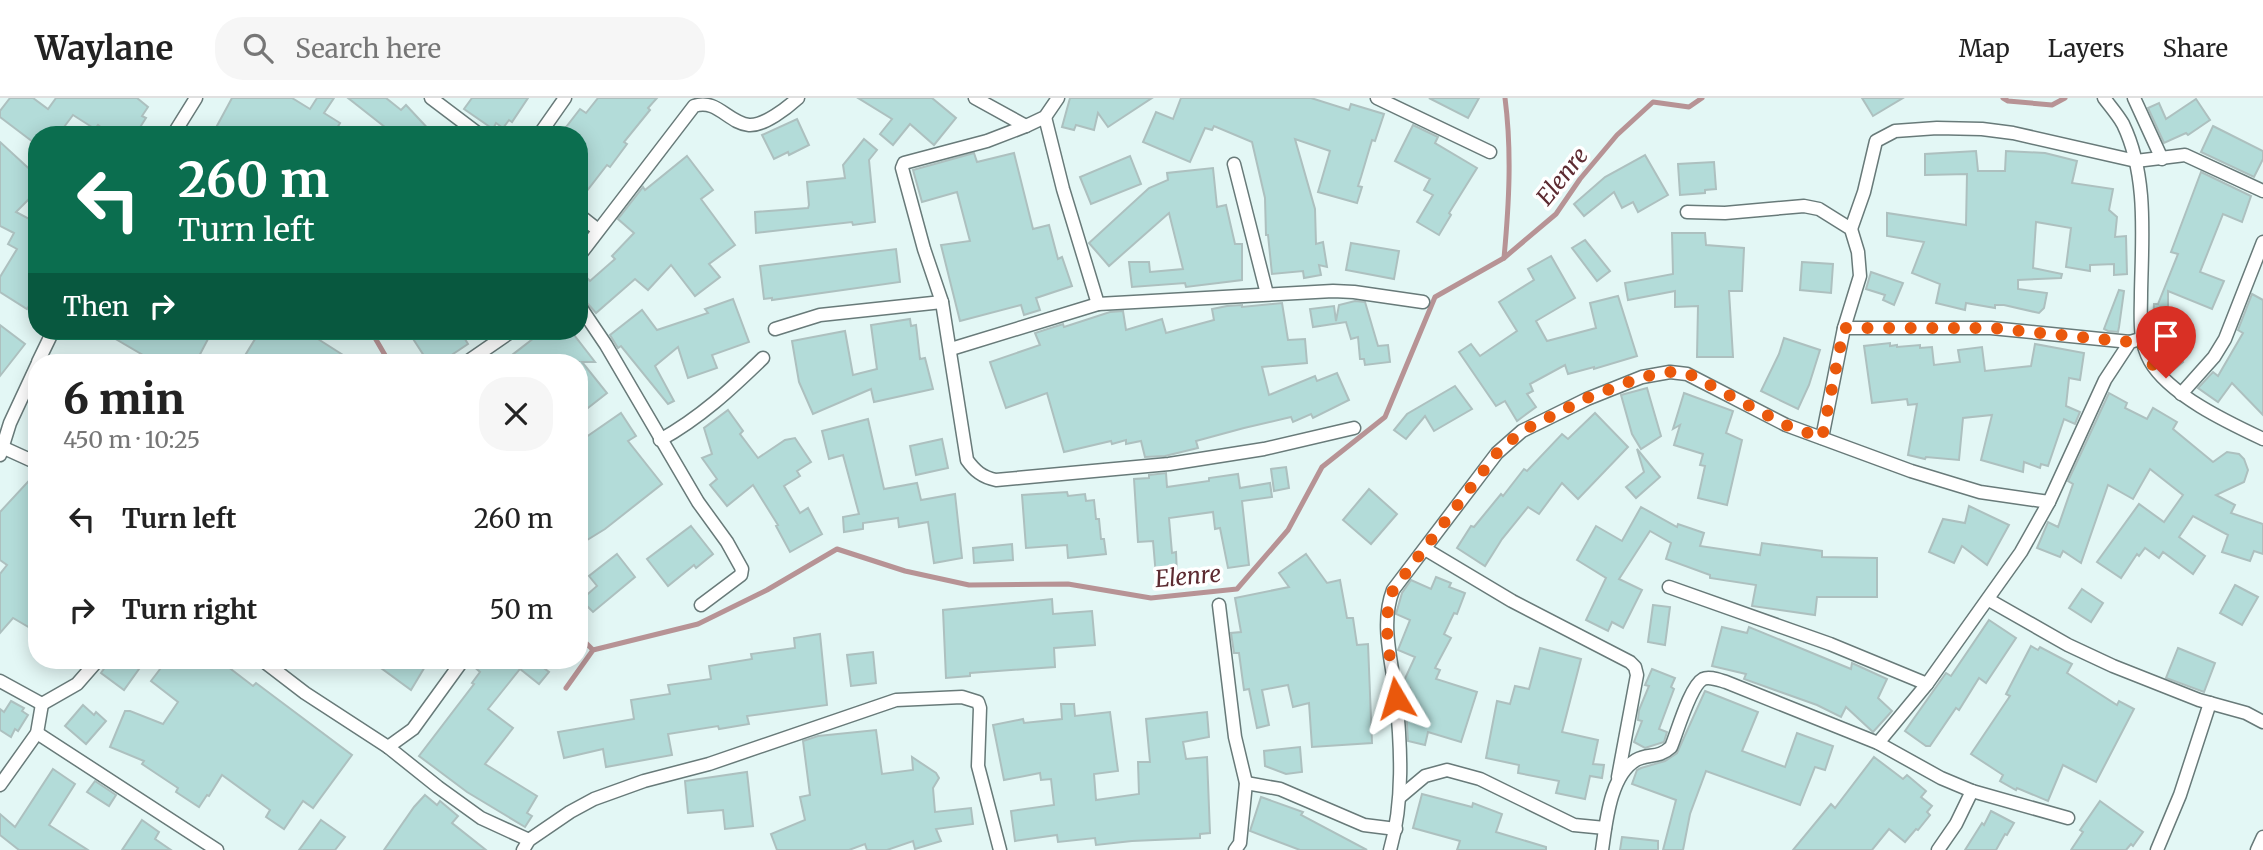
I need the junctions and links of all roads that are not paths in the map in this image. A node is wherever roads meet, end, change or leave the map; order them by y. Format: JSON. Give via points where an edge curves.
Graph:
{"nodes":[{"id":1,"x":196,"y":98,"type":"edge"},
{"id":2,"x":431,"y":98,"type":"edge"},
{"id":3,"x":565,"y":98,"type":"edge"},
{"id":4,"x":797,"y":98,"type":"edge"},
{"id":5,"x":975,"y":98,"type":"edge"},
{"id":6,"x":1058,"y":98,"type":"edge"},
{"id":7,"x":1377,"y":98,"type":"edge"},
{"id":8,"x":2104,"y":98,"type":"edge"},
{"id":9,"x":2134,"y":98,"type":"edge"},
{"id":10,"x":1045,"y":117,"type":"junction"},
{"id":11,"x":179,"y":126,"type":"edge"},
{"id":12,"x":468,"y":126,"type":"edge"},
{"id":13,"x":546,"y":126,"type":"edge"},
{"id":14,"x":1026,"y":126,"type":"junction"},
{"id":15,"x":1490,"y":152,"type":"dead end"},
{"id":16,"x":2162,"y":159,"type":"junction"},
{"id":17,"x":2136,"y":161,"type":"junction"},
{"id":18,"x":1234,"y":164,"type":"dead end"},
{"id":19,"x":2263,"y":191,"type":"edge"},
{"id":20,"x":1687,"y":212,"type":"dead end"},
{"id":21,"x":588,"y":222,"type":"edge"},
{"id":22,"x":1851,"y":229,"type":"junction"},
{"id":23,"x":598,"y":230,"type":"junction"},
{"id":24,"x":2263,"y":242,"type":"edge"},
{"id":25,"x":588,"y":244,"type":"edge"},
{"id":26,"x":1267,"y":294,"type":"junction"},
{"id":27,"x":942,"y":302,"type":"junction"},
{"id":28,"x":1423,"y":302,"type":"dead end"},
{"id":29,"x":1098,"y":304,"type":"junction"},
{"id":30,"x":588,"y":318,"type":"edge"},
{"id":31,"x":1844,"y":328,"type":"junction"},
{"id":32,"x":775,"y":329,"type":"dead end"},
{"id":33,"x":499,"y":340,"type":"edge"},
{"id":34,"x":2135,"y":341,"type":"junction"},
{"id":35,"x":951,"y":349,"type":"junction"},
{"id":36,"x":479,"y":354,"type":"edge"},
{"id":37,"x":763,"y":358,"type":"dead end"},
{"id":38,"x":28,"y":384,"type":"edge"},
{"id":39,"x":2181,"y":394,"type":"junction"},
{"id":40,"x":1354,"y":428,"type":"dead end"},
{"id":41,"x":1822,"y":438,"type":"junction"},
{"id":42,"x":2263,"y":439,"type":"edge"},
{"id":43,"x":660,"y":440,"type":"junction"},
{"id":44,"x":2,"y":452,"type":"edge"},
{"id":45,"x":28,"y":460,"type":"edge"},
{"id":46,"x":2049,"y":502,"type":"junction"},
{"id":47,"x":1425,"y":549,"type":"junction"},
{"id":48,"x":1669,"y":587,"type":"dead end"},
{"id":49,"x":1989,"y":600,"type":"junction"},
{"id":50,"x":701,"y":605,"type":"dead end"},
{"id":51,"x":1219,"y":605,"type":"dead end"},
{"id":52,"x":90,"y":669,"type":"edge"},
{"id":53,"x":274,"y":669,"type":"edge"},
{"id":54,"x":456,"y":669,"type":"edge"},
{"id":55,"x":0,"y":681,"type":"edge"},
{"id":56,"x":1927,"y":684,"type":"junction"},
{"id":57,"x":2210,"y":703,"type":"junction"},
{"id":58,"x":42,"y":704,"type":"junction"},
{"id":59,"x":2263,"y":722,"type":"edge"},
{"id":60,"x":37,"y":733,"type":"junction"},
{"id":61,"x":1878,"y":743,"type":"junction"},
{"id":62,"x":388,"y":747,"type":"junction"},
{"id":63,"x":1618,"y":779,"type":"junction"},
{"id":64,"x":1246,"y":783,"type":"junction"},
{"id":65,"x":0,"y":785,"type":"edge"},
{"id":66,"x":1972,"y":791,"type":"junction"},
{"id":67,"x":1400,"y":797,"type":"junction"},
{"id":68,"x":2068,"y":818,"type":"dead end"},
{"id":69,"x":1605,"y":828,"type":"junction"},
{"id":70,"x":1396,"y":829,"type":"junction"},
{"id":71,"x":2263,"y":837,"type":"edge"},
{"id":72,"x":526,"y":845,"type":"edge"},
{"id":73,"x":217,"y":850,"type":"edge"},
{"id":74,"x":1000,"y":850,"type":"edge"},
{"id":75,"x":1235,"y":850,"type":"edge"},
{"id":76,"x":1390,"y":850,"type":"edge"},
{"id":77,"x":1602,"y":850,"type":"edge"},
{"id":78,"x":1938,"y":850,"type":"edge"},
{"id":79,"x":2157,"y":850,"type":"edge"},
{"id":80,"x":2257,"y":850,"type":"edge"}],
"edges":[{"from":1,"to":11,"type":"street"},
{"from":2,"to":12,"type":"street"},
{"from":3,"to":13,"type":"street"},
{"from":4,"to":23,"type":"street","via":[[752,125],[710,104],[694,107]]},
{"from":5,"to":14,"type":"street"},
{"from":6,"to":10,"type":"street"},
{"from":7,"to":15,"type":"street"},
{"from":8,"to":17,"type":"street","via":[[2122,122]]},
{"from":9,"to":16,"type":"street"},
{"from":10,"to":14,"type":"street"},
{"from":10,"to":29,"type":"street"},
{"from":14,"to":27,"type":"street","via":[[904,163],[903,177]]},
{"from":16,"to":17,"type":"street"},
{"from":16,"to":19,"type":"street","via":[[2185,155]]},
{"from":17,"to":22,"type":"street","via":[[1992,131],[1895,131],[1876,141]]},
{"from":17,"to":34,"type":"street","via":[[2141,217]]},
{"from":18,"to":26,"type":"street"},
{"from":20,"to":22,"type":"street","via":[[1804,206],[1819,209]]},
{"from":21,"to":23,"type":"street"},
{"from":22,"to":31,"type":"street","via":[[1860,276]]},
{"from":23,"to":25,"type":"street"},
{"from":24,"to":39,"type":"street","via":[[2225,339]]},
{"from":26,"to":28,"type":"street","via":[[1354,292]]},
{"from":26,"to":29,"type":"street"},
{"from":27,"to":32,"type":"street","via":[[820,315]]},
{"from":27,"to":35,"type":"street"},
{"from":29,"to":35,"type":"street"},
{"from":30,"to":43,"type":"street"},
{"from":31,"to":34,"type":"street","via":[[1991,328]]},
{"from":31,"to":41,"type":"street"},
{"from":33,"to":36,"type":"street"},
{"from":34,"to":39,"type":"street"},
{"from":34,"to":46,"type":"street","via":[[2105,380]]},
{"from":35,"to":40,"type":"street","via":[[967,460],[984,477],[996,480],[1169,464]]},
{"from":37,"to":43,"type":"street","via":[[716,403]]},
{"from":38,"to":44,"type":"street"},
{"from":39,"to":42,"type":"street"},
{"from":41,"to":46,"type":"street","via":[[1980,492]]},
{"from":41,"to":47,"type":"street","via":[[1786,425],[1687,373],[1642,377],[1522,431],[1497,453]]},
{"from":43,"to":50,"type":"street","via":[[742,569],[741,575]]},
{"from":44,"to":45,"type":"street"},
{"from":46,"to":49,"type":"street"},
{"from":47,"to":63,"type":"street","via":[[1635,667]]},
{"from":47,"to":67,"type":"street","via":[[1387,605]]},
{"from":48,"to":56,"type":"street"},
{"from":49,"to":56,"type":"street"},
{"from":49,"to":57,"type":"street","via":[[2113,666]]},
{"from":51,"to":64,"type":"street","via":[[1235,737]]},
{"from":52,"to":58,"type":"street","via":[[77,684]]},
{"from":53,"to":62,"type":"street"},
{"from":54,"to":62,"type":"street","via":[[413,729]]},
{"from":55,"to":58,"type":"street"},
{"from":56,"to":61,"type":"street"},
{"from":57,"to":59,"type":"street"},
{"from":57,"to":79,"type":"street"},
{"from":58,"to":60,"type":"street"},
{"from":60,"to":65,"type":"street"},
{"from":60,"to":73,"type":"street"},
{"from":61,"to":63,"type":"street","via":[[1726,682],[1705,678],[1691,697],[1671,747],[1657,756],[1637,759]]},
{"from":61,"to":66,"type":"street"},
{"from":62,"to":72,"type":"street","via":[[481,818]]},
{"from":63,"to":69,"type":"street"},
{"from":64,"to":70,"type":"street","via":[[1280,789],[1364,825]]},
{"from":64,"to":75,"type":"street","via":[[1240,843]]},
{"from":66,"to":68,"type":"street"},
{"from":66,"to":78,"type":"street"},
{"from":67,"to":69,"type":"street","via":[[1425,775],[1447,770],[1480,779],[1574,825]]},
{"from":67,"to":70,"type":"street"},
{"from":69,"to":77,"type":"street"},
{"from":70,"to":76,"type":"street"},
{"from":71,"to":80,"type":"street"},
{"from":72,"to":74,"type":"street","via":[[570,812],[644,781],[709,764],[897,700],[962,697],[978,702],[980,708],[978,766]]}]}
